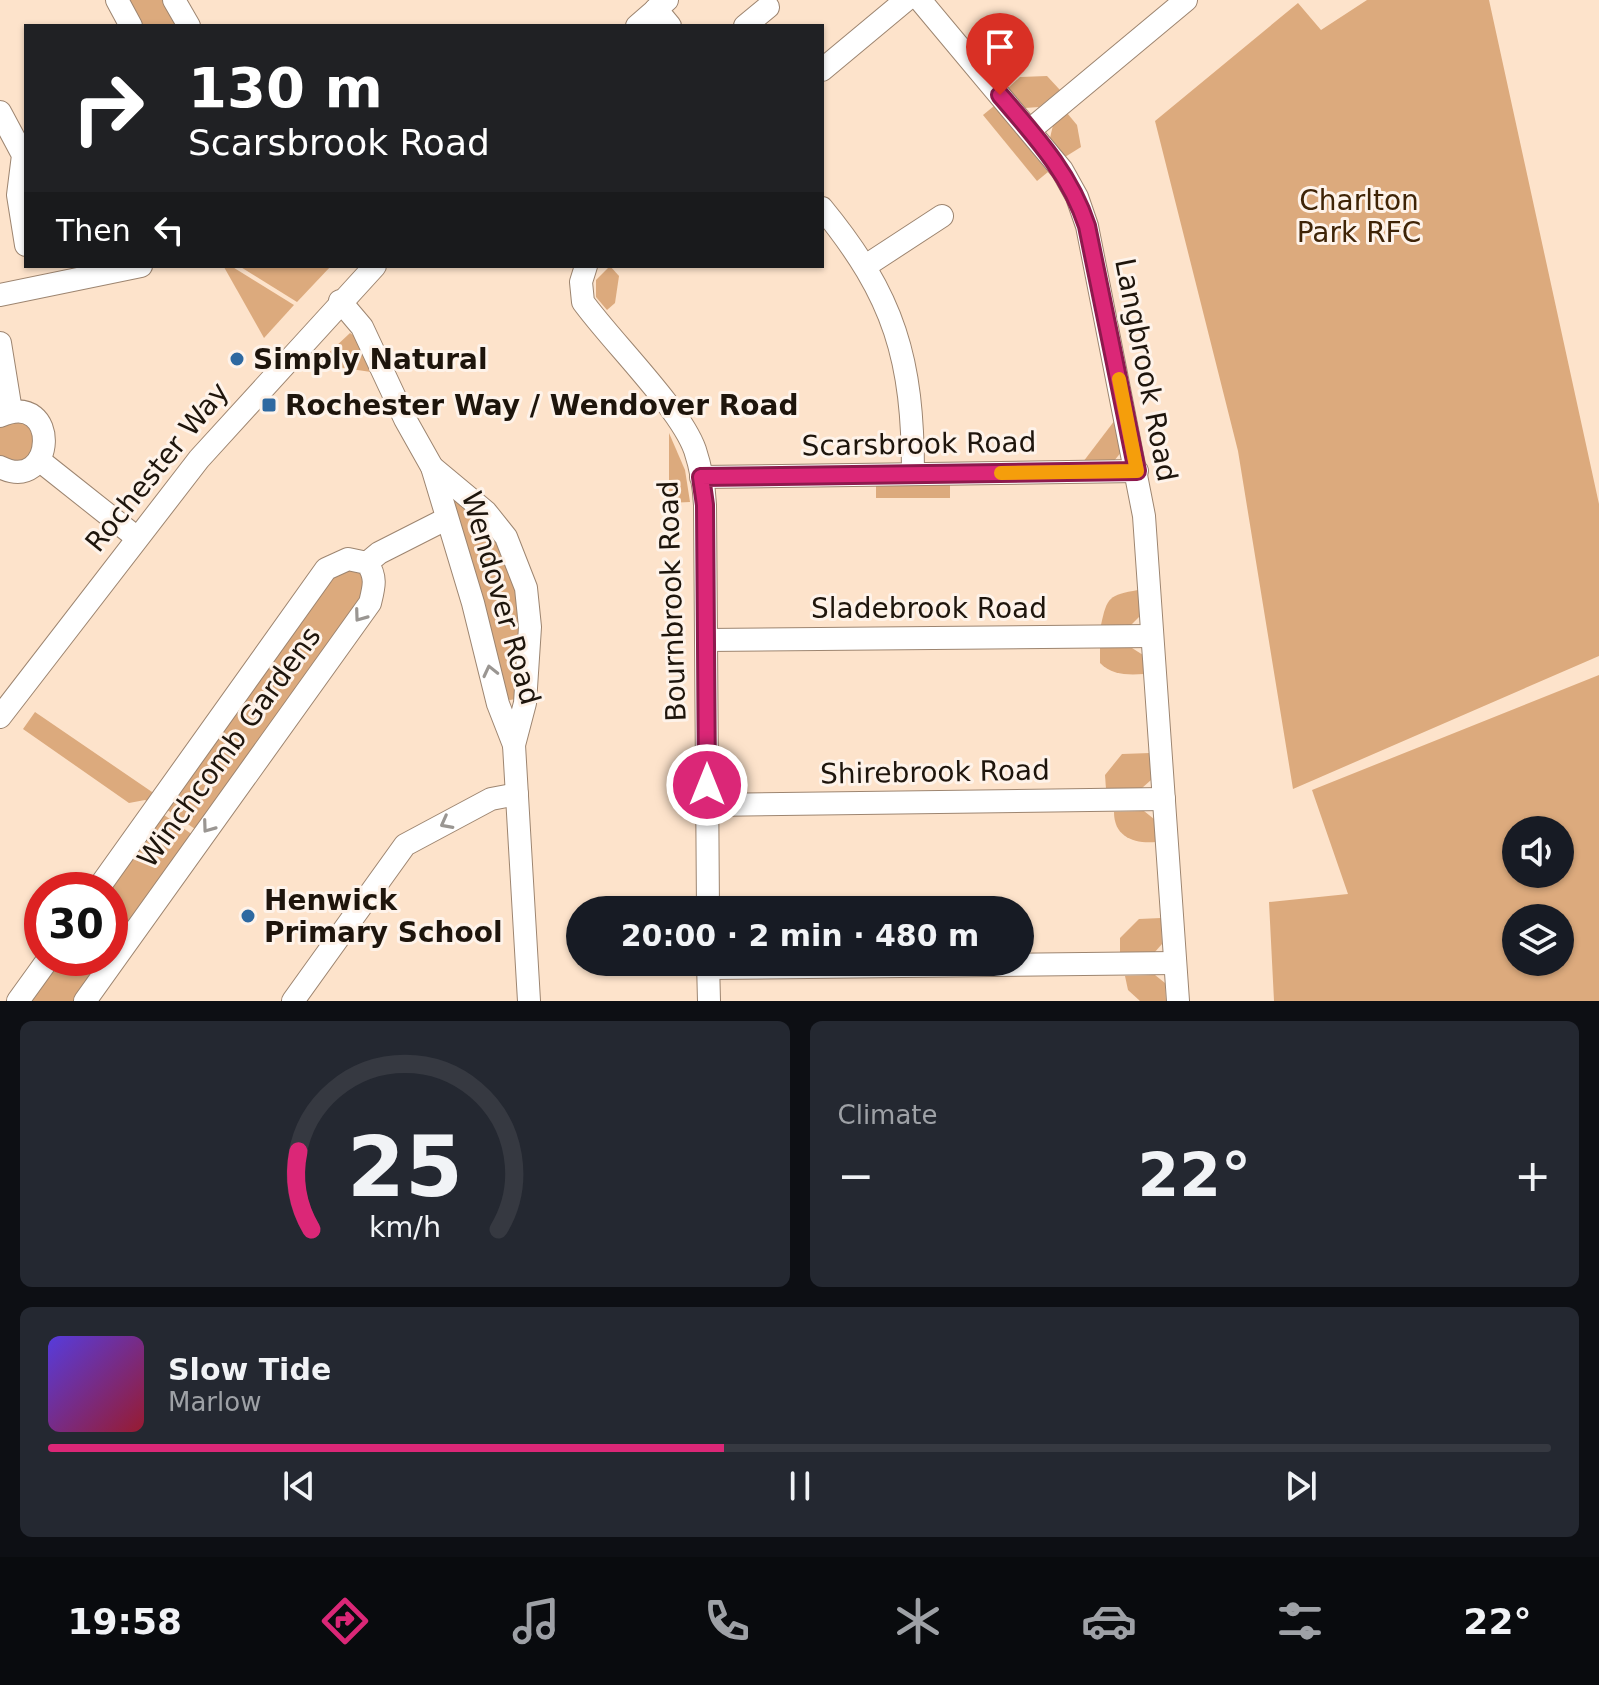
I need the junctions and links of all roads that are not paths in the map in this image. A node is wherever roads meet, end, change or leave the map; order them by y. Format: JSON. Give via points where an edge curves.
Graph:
{"nodes":[{"id":1,"x":117,"y":0,"type":"edge"},
{"id":2,"x":174,"y":0,"type":"edge"},
{"id":3,"x":906,"y":0,"type":"edge"},
{"id":4,"x":920,"y":0,"type":"edge"},
{"id":5,"x":1186,"y":0,"type":"edge"},
{"id":6,"x":768,"y":7,"type":"dead end"},
{"id":7,"x":665,"y":12,"type":"edge"},
{"id":8,"x":130,"y":24,"type":"edge"},
{"id":9,"x":188,"y":24,"type":"edge"},
{"id":10,"x":641,"y":24,"type":"edge"},
{"id":11,"x":747,"y":24,"type":"edge"},
{"id":12,"x":824,"y":68,"type":"edge"},
{"id":13,"x":0,"y":112,"type":"edge"},
{"id":14,"x":1030,"y":130,"type":"junction"},
{"id":15,"x":24,"y":171,"type":"edge"},
{"id":16,"x":24,"y":171,"type":"edge"},
{"id":17,"x":824,"y":211,"type":"edge"},
{"id":18,"x":942,"y":216,"type":"dead end"},
{"id":19,"x":24,"y":232,"type":"edge"},
{"id":20,"x":867,"y":265,"type":"junction"},
{"id":21,"x":30,"y":268,"type":"edge"},
{"id":22,"x":132,"y":268,"type":"edge"},
{"id":23,"x":373,"y":268,"type":"edge"},
{"id":24,"x":584,"y":274,"type":"edge"},
{"id":25,"x":34,"y":289,"type":"junction"},
{"id":26,"x":0,"y":295,"type":"edge"},
{"id":27,"x":340,"y":301,"type":"junction"},
{"id":28,"x":0,"y":343,"type":"edge"},
{"id":29,"x":6,"y":414,"type":"edge"},
{"id":30,"x":39,"y":460,"type":"junction"},
{"id":31,"x":0,"y":467,"type":"edge"},
{"id":32,"x":432,"y":467,"type":"junction"},
{"id":33,"x":1137,"y":471,"type":"junction"},
{"id":34,"x":913,"y":474,"type":"junction"},
{"id":35,"x":701,"y":477,"type":"junction"},
{"id":36,"x":446,"y":519,"type":"junction"},
{"id":37,"x":136,"y":537,"type":"junction"},
{"id":38,"x":367,"y":563,"type":"junction"},
{"id":39,"x":1152,"y":636,"type":"junction"},
{"id":40,"x":706,"y":640,"type":"junction"},
{"id":41,"x":0,"y":717,"type":"edge"},
{"id":42,"x":514,"y":745,"type":"junction"},
{"id":43,"x":517,"y":794,"type":"junction"},
{"id":44,"x":1164,"y":799,"type":"junction"},
{"id":45,"x":707,"y":805,"type":"junction"},
{"id":46,"x":110,"y":872,"type":"edge"},
{"id":47,"x":708,"y":896,"type":"edge"},
{"id":48,"x":1175,"y":963,"type":"junction"},
{"id":49,"x":1034,"y":964,"type":"edge"},
{"id":50,"x":36,"y":976,"type":"edge"},
{"id":51,"x":708,"y":976,"type":"edge"},
{"id":52,"x":18,"y":1001,"type":"edge"},
{"id":53,"x":85,"y":1001,"type":"edge"},
{"id":54,"x":293,"y":1001,"type":"edge"},
{"id":55,"x":529,"y":1001,"type":"edge"},
{"id":56,"x":709,"y":1001,"type":"edge"},
{"id":57,"x":1178,"y":1001,"type":"edge"}],
"edges":[{"from":1,"to":8,"type":"street"},
{"from":2,"to":9,"type":"street"},
{"from":3,"to":12,"type":"street"},
{"from":4,"to":14,"type":"street","name":"Langbrook Road"},
{"from":5,"to":14,"type":"street"},
{"from":6,"to":11,"type":"street"},
{"from":7,"to":10,"type":"street"},
{"from":13,"to":15,"type":"street","via":[[23,155]]},
{"from":14,"to":33,"type":"street","name":"Langbrook Road","via":[[1062,170],[1087,226]]},
{"from":16,"to":19,"type":"street","via":[[18,195]]},
{"from":17,"to":20,"type":"street"},
{"from":18,"to":20,"type":"street"},
{"from":20,"to":34,"type":"street","via":[[904,357],[911,394]]},
{"from":21,"to":25,"type":"street"},
{"from":22,"to":25,"type":"street"},
{"from":23,"to":27,"type":"street","name":"Rochester Way"},
{"from":24,"to":35,"type":"street","name":"Bournbrook Road","via":[[583,302],[678,420]]},
{"from":25,"to":26,"type":"street"},
{"from":27,"to":32,"type":"street","name":"Wendover Road","via":[[362,327]]},
{"from":27,"to":37,"type":"street","name":"Rochester Way"},
{"from":28,"to":29,"type":"street"},
{"from":29,"to":30,"type":"street","via":[[31,415],[44,431]]},
{"from":30,"to":31,"type":"street","via":[[23,471]]},
{"from":30,"to":37,"type":"street"},
{"from":32,"to":36,"type":"street","name":"Wendover Road"},
{"from":32,"to":42,"type":"street","name":"Wendover Road","via":[[486,512],[506,537],[526,588],[530,627],[525,703]]},
{"from":33,"to":34,"type":"street","name":"Scarsbrook Road"},
{"from":33,"to":39,"type":"street","name":"Langbrook Road"},
{"from":34,"to":35,"type":"street","name":"Scarsbrook Road"},
{"from":35,"to":40,"type":"street","name":"Bournbrook Road"},
{"from":36,"to":38,"type":"street","name":"Winchcomb Gardens"},
{"from":42,"to":36,"type":"street","name":"Wendover Road","one_way":true},
{"from":37,"to":41,"type":"street","name":"Rochester Way"},
{"from":38,"to":46,"type":"street","name":"Winchcomb Gardens","via":[[348,559],[326,569]]},
{"from":38,"to":53,"type":"street","name":"Winchcomb Gardens","one_way":true,"via":[[375,586],[370,603]]},
{"from":39,"to":40,"type":"street","name":"Sladebrook Road"},
{"from":39,"to":44,"type":"street","name":"Langbrook Road"},
{"from":40,"to":45,"type":"street","name":"Bournbrook Road"},
{"from":42,"to":43,"type":"street","name":"Wendover Road"},
{"from":43,"to":54,"type":"street","one_way":true,"via":[[491,799],[405,845]]},
{"from":43,"to":55,"type":"street","name":"Wendover Road"},
{"from":44,"to":45,"type":"street","name":"Shirebrook Road"},
{"from":44,"to":48,"type":"street","name":"Langbrook Road"},
{"from":45,"to":47,"type":"street","name":"Bournbrook Road"},
{"from":48,"to":49,"type":"street"},
{"from":48,"to":57,"type":"street","name":"Langbrook Road"},
{"from":50,"to":52,"type":"street"},
{"from":51,"to":56,"type":"street"}]}
